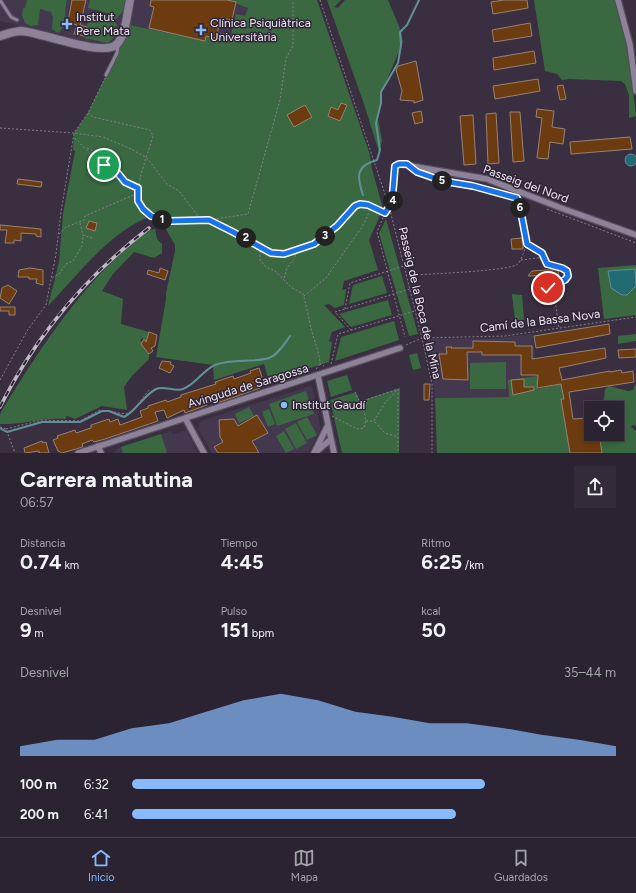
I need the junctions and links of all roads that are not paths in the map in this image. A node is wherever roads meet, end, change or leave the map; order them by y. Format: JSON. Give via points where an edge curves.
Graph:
{"nodes":[{"id":1,"x":0,"y":0,"type":"edge"},
{"id":2,"x":130,"y":0,"type":"edge"},
{"id":3,"x":618,"y":0,"type":"edge"},
{"id":4,"x":16,"y":20,"type":"dead end"},
{"id":5,"x":0,"y":36,"type":"edge"},
{"id":6,"x":118,"y":44,"type":"junction"},
{"id":7,"x":106,"y":75,"type":"road end"},
{"id":8,"x":636,"y":90,"type":"edge"},
{"id":9,"x":399,"y":164,"type":"road end"},
{"id":10,"x":636,"y":235,"type":"edge"},
{"id":11,"x":400,"y":348,"type":"road end"},
{"id":12,"x":318,"y":376,"type":"junction"},
{"id":13,"x":185,"y":418,"type":"junction"},
{"id":14,"x":328,"y":425,"type":"junction"},
{"id":15,"x":331,"y":439,"type":"junction"},
{"id":16,"x":320,"y":441,"type":"junction"},
{"id":17,"x":98,"y":446,"type":"junction"},
{"id":18,"x":78,"y":453,"type":"edge"},
{"id":19,"x":101,"y":453,"type":"edge"},
{"id":20,"x":204,"y":453,"type":"edge"},
{"id":21,"x":314,"y":453,"type":"edge"},
{"id":22,"x":333,"y":453,"type":"edge"}],
"edges":[{"from":1,"to":4,"type":"lane","via":[[11,17]]},
{"from":2,"to":6,"type":"street"},
{"from":3,"to":8,"type":"street","via":[[630,45]]},
{"from":5,"to":6,"type":"street","via":[[22,31],[105,50]]},
{"from":6,"to":7,"type":"lane","via":[[117,53]]},
{"from":9,"to":10,"type":"street","name":"Passeig del Nord","via":[[487,179]]},
{"from":11,"to":12,"type":"street","name":"Avinguda de Saragossa"},
{"from":12,"to":13,"type":"street","name":"Avinguda de Saragossa","via":[[286,384]]},
{"from":12,"to":14,"type":"street"},
{"from":13,"to":17,"type":"street","name":"Avinguda de Saragossa"},
{"from":13,"to":20,"type":"street"},
{"from":14,"to":15,"type":"street"},
{"from":14,"to":16,"type":"street"},
{"from":15,"to":16,"type":"street","via":[[326,437]]},
{"from":15,"to":21,"type":"street"},
{"from":15,"to":22,"type":"street"},
{"from":16,"to":21,"type":"street"},
{"from":17,"to":18,"type":"street","name":"Avinguda de Saragossa"},
{"from":17,"to":19,"type":"street"},
{"from":21,"to":22,"type":"street","via":[[324,450]]}]}
